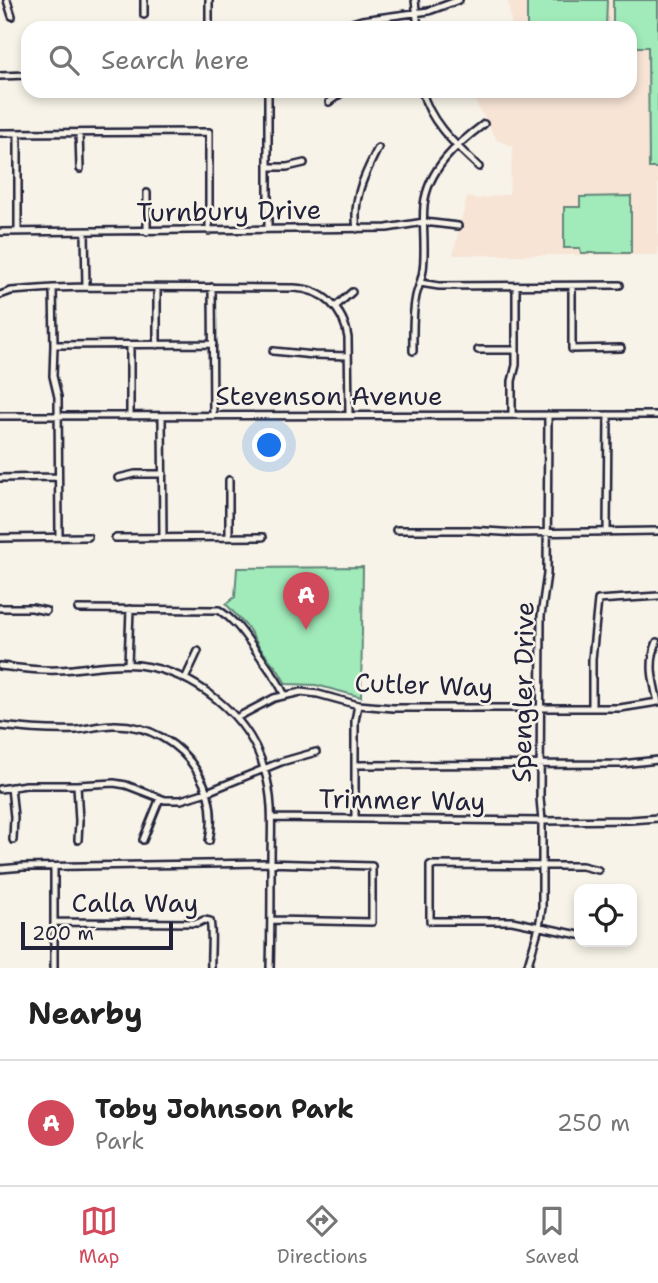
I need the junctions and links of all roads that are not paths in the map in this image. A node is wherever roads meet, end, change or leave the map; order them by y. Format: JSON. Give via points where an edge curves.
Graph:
{"nodes":[{"id":1,"x":7,"y":0,"type":"edge"},
{"id":2,"x":144,"y":0,"type":"edge"},
{"id":3,"x":209,"y":0,"type":"edge"},
{"id":4,"x":415,"y":0,"type":"edge"},
{"id":5,"x":459,"y":0,"type":"edge"},
{"id":6,"x":417,"y":13,"type":"junction"},
{"id":7,"x":144,"y":15,"type":"dead end"},
{"id":8,"x":12,"y":16,"type":"dead end"},
{"id":9,"x":209,"y":21,"type":"edge"},
{"id":10,"x":359,"y":21,"type":"edge"},
{"id":11,"x":418,"y":21,"type":"edge"},
{"id":12,"x":21,"y":75,"type":"edge"},
{"id":13,"x":0,"y":76,"type":"edge"},
{"id":14,"x":268,"y":98,"type":"edge"},
{"id":15,"x":334,"y":98,"type":"edge"},
{"id":16,"x":425,"y":98,"type":"edge"},
{"id":17,"x":329,"y":102,"type":"dead end"},
{"id":18,"x":484,"y":124,"type":"dead end"},
{"id":19,"x":0,"y":133,"type":"edge"},
{"id":20,"x":18,"y":133,"type":"junction"},
{"id":21,"x":79,"y":133,"type":"junction"},
{"id":22,"x":457,"y":146,"type":"junction"},
{"id":23,"x":378,"y":148,"type":"dead end"},
{"id":24,"x":304,"y":163,"type":"dead end"},
{"id":25,"x":268,"y":167,"type":"junction"},
{"id":26,"x":479,"y":167,"type":"dead end"},
{"id":27,"x":80,"y":169,"type":"dead end"},
{"id":28,"x":147,"y":193,"type":"dead end"},
{"id":29,"x":424,"y":222,"type":"junction"},
{"id":30,"x":458,"y":226,"type":"dead end"},
{"id":31,"x":268,"y":229,"type":"junction"},
{"id":32,"x":357,"y":229,"type":"junction"},
{"id":33,"x":209,"y":231,"type":"junction"},
{"id":34,"x":0,"y":232,"type":"edge"},
{"id":35,"x":18,"y":232,"type":"junction"},
{"id":36,"x":85,"y":232,"type":"junction"},
{"id":37,"x":147,"y":232,"type":"junction"},
{"id":38,"x":420,"y":284,"type":"junction"},
{"id":39,"x":620,"y":285,"type":"dead end"},
{"id":40,"x":516,"y":286,"type":"junction"},
{"id":41,"x":572,"y":286,"type":"junction"},
{"id":42,"x":86,"y":287,"type":"junction"},
{"id":43,"x":53,"y":288,"type":"junction"},
{"id":44,"x":157,"y":288,"type":"junction"},
{"id":45,"x":212,"y":288,"type":"junction"},
{"id":46,"x":352,"y":292,"type":"dead end"},
{"id":47,"x":0,"y":295,"type":"edge"},
{"id":48,"x":335,"y":307,"type":"junction"},
{"id":49,"x":213,"y":344,"type":"junction"},
{"id":50,"x":54,"y":345,"type":"junction"},
{"id":51,"x":130,"y":345,"type":"junction"},
{"id":52,"x":157,"y":345,"type":"junction"},
{"id":53,"x":621,"y":348,"type":"dead end"},
{"id":54,"x":478,"y":350,"type":"dead end"},
{"id":55,"x":516,"y":350,"type":"junction"},
{"id":56,"x":273,"y":351,"type":"dead end"},
{"id":57,"x":413,"y":351,"type":"dead end"},
{"id":58,"x":348,"y":356,"type":"junction"},
{"id":59,"x":349,"y":415,"type":"junction"},
{"id":60,"x":512,"y":415,"type":"junction"},
{"id":61,"x":548,"y":415,"type":"junction"},
{"id":62,"x":608,"y":415,"type":"junction"},
{"id":63,"x":658,"y":415,"type":"edge"},
{"id":64,"x":0,"y":416,"type":"edge"},
{"id":65,"x":58,"y":416,"type":"junction"},
{"id":66,"x":130,"y":416,"type":"junction"},
{"id":67,"x":162,"y":416,"type":"junction"},
{"id":68,"x":213,"y":416,"type":"junction"},
{"id":69,"x":163,"y":474,"type":"junction"},
{"id":70,"x":58,"y":477,"type":"junction"},
{"id":71,"x":0,"y":478,"type":"edge"},
{"id":72,"x":118,"y":478,"type":"dead end"},
{"id":73,"x":229,"y":480,"type":"dead end"},
{"id":74,"x":397,"y":530,"type":"dead end"},
{"id":75,"x":607,"y":531,"type":"junction"},
{"id":76,"x":658,"y":531,"type":"edge"},
{"id":77,"x":547,"y":533,"type":"junction"},
{"id":78,"x":58,"y":537,"type":"junction"},
{"id":79,"x":88,"y":537,"type":"dead end"},
{"id":80,"x":229,"y":537,"type":"junction"},
{"id":81,"x":263,"y":537,"type":"dead end"},
{"id":82,"x":0,"y":538,"type":"edge"},
{"id":83,"x":115,"y":538,"type":"dead end"},
{"id":84,"x":163,"y":538,"type":"junction"},
{"id":85,"x":658,"y":596,"type":"edge"},
{"id":86,"x":0,"y":608,"type":"edge"},
{"id":87,"x":130,"y":609,"type":"junction"},
{"id":88,"x":78,"y":610,"type":"dead end"},
{"id":89,"x":46,"y":611,"type":"dead end"},
{"id":90,"x":657,"y":642,"type":"edge"},
{"id":91,"x":198,"y":651,"type":"dead end"},
{"id":92,"x":128,"y":664,"type":"junction"},
{"id":93,"x":0,"y":666,"type":"edge"},
{"id":94,"x":185,"y":679,"type":"junction"},
{"id":95,"x":284,"y":694,"type":"junction"},
{"id":96,"x":658,"y":702,"type":"edge"},
{"id":97,"x":358,"y":705,"type":"junction"},
{"id":98,"x":540,"y":707,"type":"junction"},
{"id":99,"x":592,"y":708,"type":"junction"},
{"id":100,"x":236,"y":718,"type":"junction"},
{"id":101,"x":0,"y":726,"type":"edge"},
{"id":102,"x":316,"y":752,"type":"dead end"},
{"id":103,"x":658,"y":760,"type":"edge"},
{"id":104,"x":355,"y":765,"type":"junction"},
{"id":105,"x":540,"y":765,"type":"junction"},
{"id":106,"x":265,"y":769,"type":"junction"},
{"id":107,"x":77,"y":785,"type":"junction"},
{"id":108,"x":11,"y":787,"type":"junction"},
{"id":109,"x":0,"y":789,"type":"edge"},
{"id":110,"x":207,"y":792,"type":"junction"},
{"id":111,"x":160,"y":799,"type":"junction"},
{"id":112,"x":272,"y":818,"type":"junction"},
{"id":113,"x":355,"y":818,"type":"junction"},
{"id":114,"x":658,"y":818,"type":"edge"},
{"id":115,"x":542,"y":821,"type":"junction"},
{"id":116,"x":13,"y":839,"type":"dead end"},
{"id":117,"x":78,"y":840,"type":"dead end"},
{"id":118,"x":143,"y":840,"type":"dead end"},
{"id":119,"x":209,"y":841,"type":"dead end"},
{"id":120,"x":271,"y":864,"type":"junction"},
{"id":121,"x":542,"y":866,"type":"junction"},
{"id":122,"x":54,"y":867,"type":"junction"},
{"id":123,"x":0,"y":869,"type":"edge"},
{"id":124,"x":598,"y":870,"type":"dead end"},
{"id":125,"x":271,"y":920,"type":"junction"},
{"id":126,"x":55,"y":922,"type":"junction"},
{"id":127,"x":539,"y":927,"type":"junction"},
{"id":128,"x":574,"y":934,"type":"edge"},
{"id":129,"x":54,"y":968,"type":"edge"},
{"id":130,"x":211,"y":968,"type":"edge"},
{"id":131,"x":270,"y":968,"type":"edge"},
{"id":132,"x":527,"y":968,"type":"edge"}],
"edges":[{"from":1,"to":8,"type":"street"},
{"from":2,"to":7,"type":"street"},
{"from":3,"to":9,"type":"street"},
{"from":4,"to":6,"type":"street"},
{"from":5,"to":6,"type":"street"},
{"from":6,"to":10,"type":"street"},
{"from":6,"to":11,"type":"street"},
{"from":12,"to":13,"type":"street"},
{"from":14,"to":25,"type":"street"},
{"from":15,"to":17,"type":"street"},
{"from":16,"to":22,"type":"street","via":[[436,123]]},
{"from":18,"to":22,"type":"street"},
{"from":19,"to":20,"type":"street"},
{"from":20,"to":21,"type":"street"},
{"from":20,"to":35,"type":"street"},
{"from":21,"to":27,"type":"street"},
{"from":21,"to":33,"type":"street","via":[[209,132]]},
{"from":22,"to":26,"type":"street"},
{"from":22,"to":29,"type":"street","via":[[431,181]]},
{"from":23,"to":32,"type":"street","via":[[360,185]]},
{"from":24,"to":25,"type":"street"},
{"from":25,"to":31,"type":"street"},
{"from":28,"to":37,"type":"street"},
{"from":29,"to":30,"type":"street","name":"Turnbury Drive"},
{"from":29,"to":32,"type":"street","name":"Turnbury Drive"},
{"from":29,"to":38,"type":"street"},
{"from":31,"to":32,"type":"street","name":"Turnbury Drive"},
{"from":31,"to":33,"type":"street","name":"Turnbury Drive"},
{"from":33,"to":37,"type":"street","name":"Turnbury Drive"},
{"from":34,"to":35,"type":"street","name":"Turnbury Drive"},
{"from":35,"to":36,"type":"street","name":"Turnbury Drive"},
{"from":36,"to":37,"type":"street","name":"Turnbury Drive"},
{"from":36,"to":42,"type":"street"},
{"from":38,"to":40,"type":"street"},
{"from":38,"to":57,"type":"street","via":[[413,316]]},
{"from":39,"to":41,"type":"street"},
{"from":40,"to":41,"type":"street"},
{"from":40,"to":55,"type":"street"},
{"from":41,"to":53,"type":"street","via":[[572,349]]},
{"from":42,"to":43,"type":"street"},
{"from":42,"to":44,"type":"street"},
{"from":43,"to":47,"type":"street"},
{"from":43,"to":50,"type":"street"},
{"from":44,"to":45,"type":"street"},
{"from":44,"to":52,"type":"street"},
{"from":45,"to":48,"type":"street","via":[[304,289]]},
{"from":45,"to":49,"type":"street"},
{"from":46,"to":48,"type":"street"},
{"from":48,"to":58,"type":"street","via":[[346,327]]},
{"from":49,"to":52,"type":"street"},
{"from":49,"to":68,"type":"street"},
{"from":50,"to":51,"type":"street"},
{"from":50,"to":65,"type":"street"},
{"from":51,"to":52,"type":"street"},
{"from":51,"to":66,"type":"street"},
{"from":54,"to":55,"type":"street"},
{"from":55,"to":60,"type":"street"},
{"from":56,"to":58,"type":"street"},
{"from":58,"to":59,"type":"street"},
{"from":59,"to":60,"type":"street","name":"Stevenson Avenue"},
{"from":59,"to":68,"type":"street","name":"Stevenson Avenue"},
{"from":60,"to":61,"type":"street","name":"Stevenson Avenue"},
{"from":61,"to":62,"type":"street","name":"Stevenson Avenue"},
{"from":61,"to":77,"type":"street","name":"Spengler Drive"},
{"from":62,"to":63,"type":"street","name":"Stevenson Avenue"},
{"from":62,"to":75,"type":"street"},
{"from":64,"to":65,"type":"street","name":"Stevenson Avenue"},
{"from":65,"to":66,"type":"street","name":"Stevenson Avenue"},
{"from":65,"to":70,"type":"street"},
{"from":66,"to":67,"type":"street","name":"Stevenson Avenue"},
{"from":67,"to":68,"type":"street","name":"Stevenson Avenue"},
{"from":67,"to":69,"type":"street"},
{"from":69,"to":72,"type":"street"},
{"from":69,"to":84,"type":"street"},
{"from":70,"to":71,"type":"street"},
{"from":70,"to":78,"type":"street"},
{"from":73,"to":80,"type":"street"},
{"from":74,"to":77,"type":"street"},
{"from":75,"to":76,"type":"street"},
{"from":75,"to":77,"type":"street"},
{"from":77,"to":98,"type":"street","name":"Spengler Drive"},
{"from":78,"to":79,"type":"street"},
{"from":78,"to":82,"type":"street"},
{"from":80,"to":81,"type":"street"},
{"from":80,"to":84,"type":"street"},
{"from":83,"to":84,"type":"street"},
{"from":85,"to":99,"type":"street","via":[[598,600]]},
{"from":86,"to":89,"type":"street"},
{"from":87,"to":88,"type":"street"},
{"from":87,"to":92,"type":"street"},
{"from":87,"to":95,"type":"street","via":[[219,610],[244,632]]},
{"from":90,"to":96,"type":"street","via":[[651,666]]},
{"from":91,"to":94,"type":"street"},
{"from":92,"to":93,"type":"street","via":[[58,670]]},
{"from":92,"to":94,"type":"street"},
{"from":94,"to":100,"type":"street"},
{"from":95,"to":97,"type":"street","name":"Cutler Way","via":[[312,693]]},
{"from":95,"to":100,"type":"street","name":"Cutler Way"},
{"from":96,"to":99,"type":"street","name":"Cutler Way"},
{"from":97,"to":98,"type":"street","name":"Cutler Way"},
{"from":97,"to":104,"type":"street"},
{"from":98,"to":99,"type":"street","name":"Cutler Way"},
{"from":98,"to":105,"type":"street","name":"Spengler Drive"},
{"from":100,"to":106,"type":"street"},
{"from":101,"to":110,"type":"street","via":[[144,729],[183,753]]},
{"from":102,"to":106,"type":"street"},
{"from":103,"to":105,"type":"street"},
{"from":104,"to":105,"type":"street"},
{"from":104,"to":113,"type":"street"},
{"from":105,"to":115,"type":"street","name":"Spengler Drive"},
{"from":106,"to":110,"type":"street"},
{"from":106,"to":112,"type":"street"},
{"from":107,"to":108,"type":"street"},
{"from":107,"to":111,"type":"street","via":[[120,784]]},
{"from":107,"to":117,"type":"street"},
{"from":108,"to":109,"type":"street"},
{"from":108,"to":116,"type":"street"},
{"from":110,"to":111,"type":"street","via":[[181,800]]},
{"from":110,"to":119,"type":"street","via":[[212,818]]},
{"from":111,"to":118,"type":"street"},
{"from":112,"to":113,"type":"street","name":"Trimmer Way"},
{"from":112,"to":120,"type":"street"},
{"from":113,"to":115,"type":"street","name":"Trimmer Way"},
{"from":114,"to":115,"type":"street","name":"Trimmer Way"},
{"from":115,"to":121,"type":"street","name":"Spengler Drive"},
{"from":120,"to":122,"type":"street"},
{"from":120,"to":125,"type":"street"},
{"from":120,"to":125,"type":"street","via":[[372,866],[372,922]]},
{"from":121,"to":124,"type":"street"},
{"from":121,"to":127,"type":"street","name":"Spengler Drive"},
{"from":121,"to":127,"type":"street","via":[[430,865],[430,921],[512,921]]},
{"from":122,"to":123,"type":"street"},
{"from":122,"to":126,"type":"street"},
{"from":125,"to":131,"type":"street"},
{"from":126,"to":129,"type":"street"},
{"from":126,"to":130,"type":"street","name":"Calla Way","via":[[210,920]]},
{"from":127,"to":128,"type":"street"},
{"from":127,"to":132,"type":"street","name":"Spengler Drive"}]}
